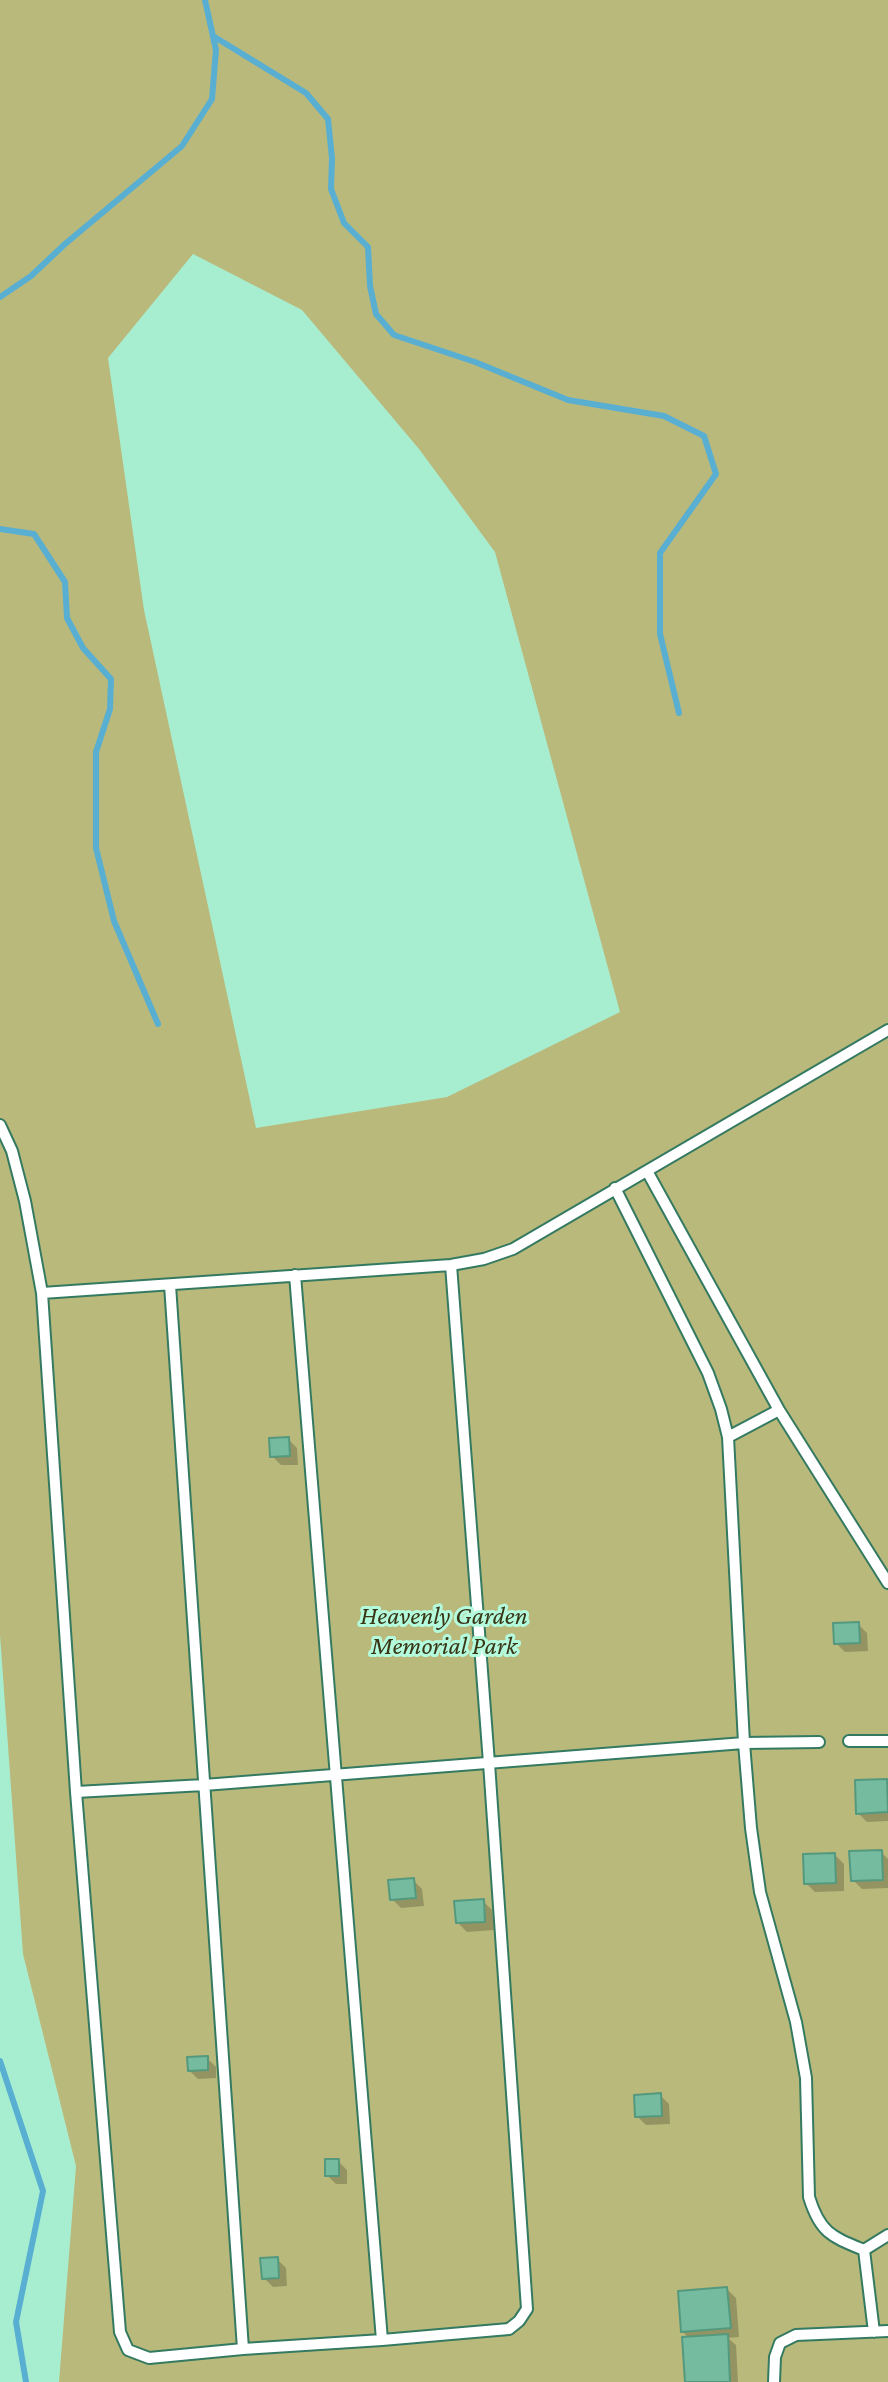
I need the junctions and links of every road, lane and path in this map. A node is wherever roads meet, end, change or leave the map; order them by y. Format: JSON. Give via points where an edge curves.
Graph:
{"nodes":[{"id":1,"x":888,"y":1030,"type":"edge"},
{"id":2,"x":0,"y":1125,"type":"edge"},
{"id":3,"x":647,"y":1171,"type":"junction"},
{"id":4,"x":615,"y":1188,"type":"junction"},
{"id":5,"x":451,"y":1265,"type":"junction"},
{"id":6,"x":295,"y":1275,"type":"junction"},
{"id":7,"x":170,"y":1285,"type":"junction"},
{"id":8,"x":42,"y":1293,"type":"junction"},
{"id":9,"x":779,"y":1410,"type":"junction"},
{"id":10,"x":728,"y":1437,"type":"junction"},
{"id":11,"x":888,"y":1583,"type":"edge"},
{"id":12,"x":849,"y":1741,"type":"dead end"},
{"id":13,"x":888,"y":1741,"type":"edge"},
{"id":14,"x":819,"y":1742,"type":"dead end"},
{"id":15,"x":744,"y":1743,"type":"junction"},
{"id":16,"x":489,"y":1763,"type":"junction"},
{"id":17,"x":335,"y":1774,"type":"junction"},
{"id":18,"x":204,"y":1785,"type":"junction"},
{"id":19,"x":76,"y":1792,"type":"junction"},
{"id":20,"x":888,"y":2235,"type":"edge"},
{"id":21,"x":864,"y":2250,"type":"junction"},
{"id":22,"x":888,"y":2331,"type":"edge"},
{"id":23,"x":874,"y":2332,"type":"junction"},
{"id":24,"x":382,"y":2340,"type":"junction"},
{"id":25,"x":243,"y":2349,"type":"junction"},
{"id":26,"x":774,"y":2382,"type":"edge"}],
"edges":[{"from":1,"to":3,"type":"lane"},
{"from":2,"to":8,"type":"lane","via":[[25,1201]]},
{"from":3,"to":4,"type":"lane"},
{"from":3,"to":9,"type":"lane"},
{"from":4,"to":5,"type":"lane","via":[[513,1249]]},
{"from":4,"to":10,"type":"lane","via":[[708,1373]]},
{"from":5,"to":6,"type":"lane"},
{"from":5,"to":16,"type":"lane"},
{"from":6,"to":7,"type":"lane"},
{"from":6,"to":17,"type":"lane"},
{"from":7,"to":8,"type":"lane"},
{"from":7,"to":18,"type":"lane"},
{"from":8,"to":19,"type":"lane"},
{"from":9,"to":10,"type":"lane"},
{"from":9,"to":11,"type":"lane"},
{"from":10,"to":15,"type":"lane"},
{"from":12,"to":13,"type":"lane"},
{"from":14,"to":15,"type":"lane"},
{"from":15,"to":16,"type":"lane"},
{"from":15,"to":21,"type":"lane","via":[[760,1892],[806,2078],[809,2197],[831,2237]]},
{"from":16,"to":17,"type":"lane"},
{"from":16,"to":24,"type":"lane","via":[[527,2309],[509,2329]]},
{"from":17,"to":18,"type":"lane"},
{"from":17,"to":24,"type":"lane"},
{"from":18,"to":19,"type":"lane"},
{"from":18,"to":25,"type":"lane"},
{"from":19,"to":25,"type":"lane","via":[[120,2332],[128,2350],[149,2358]]},
{"from":20,"to":21,"type":"lane"},
{"from":21,"to":23,"type":"lane"},
{"from":22,"to":23,"type":"lane"},
{"from":23,"to":26,"type":"lane","via":[[796,2335],[780,2343]]},
{"from":24,"to":25,"type":"lane"}]}
